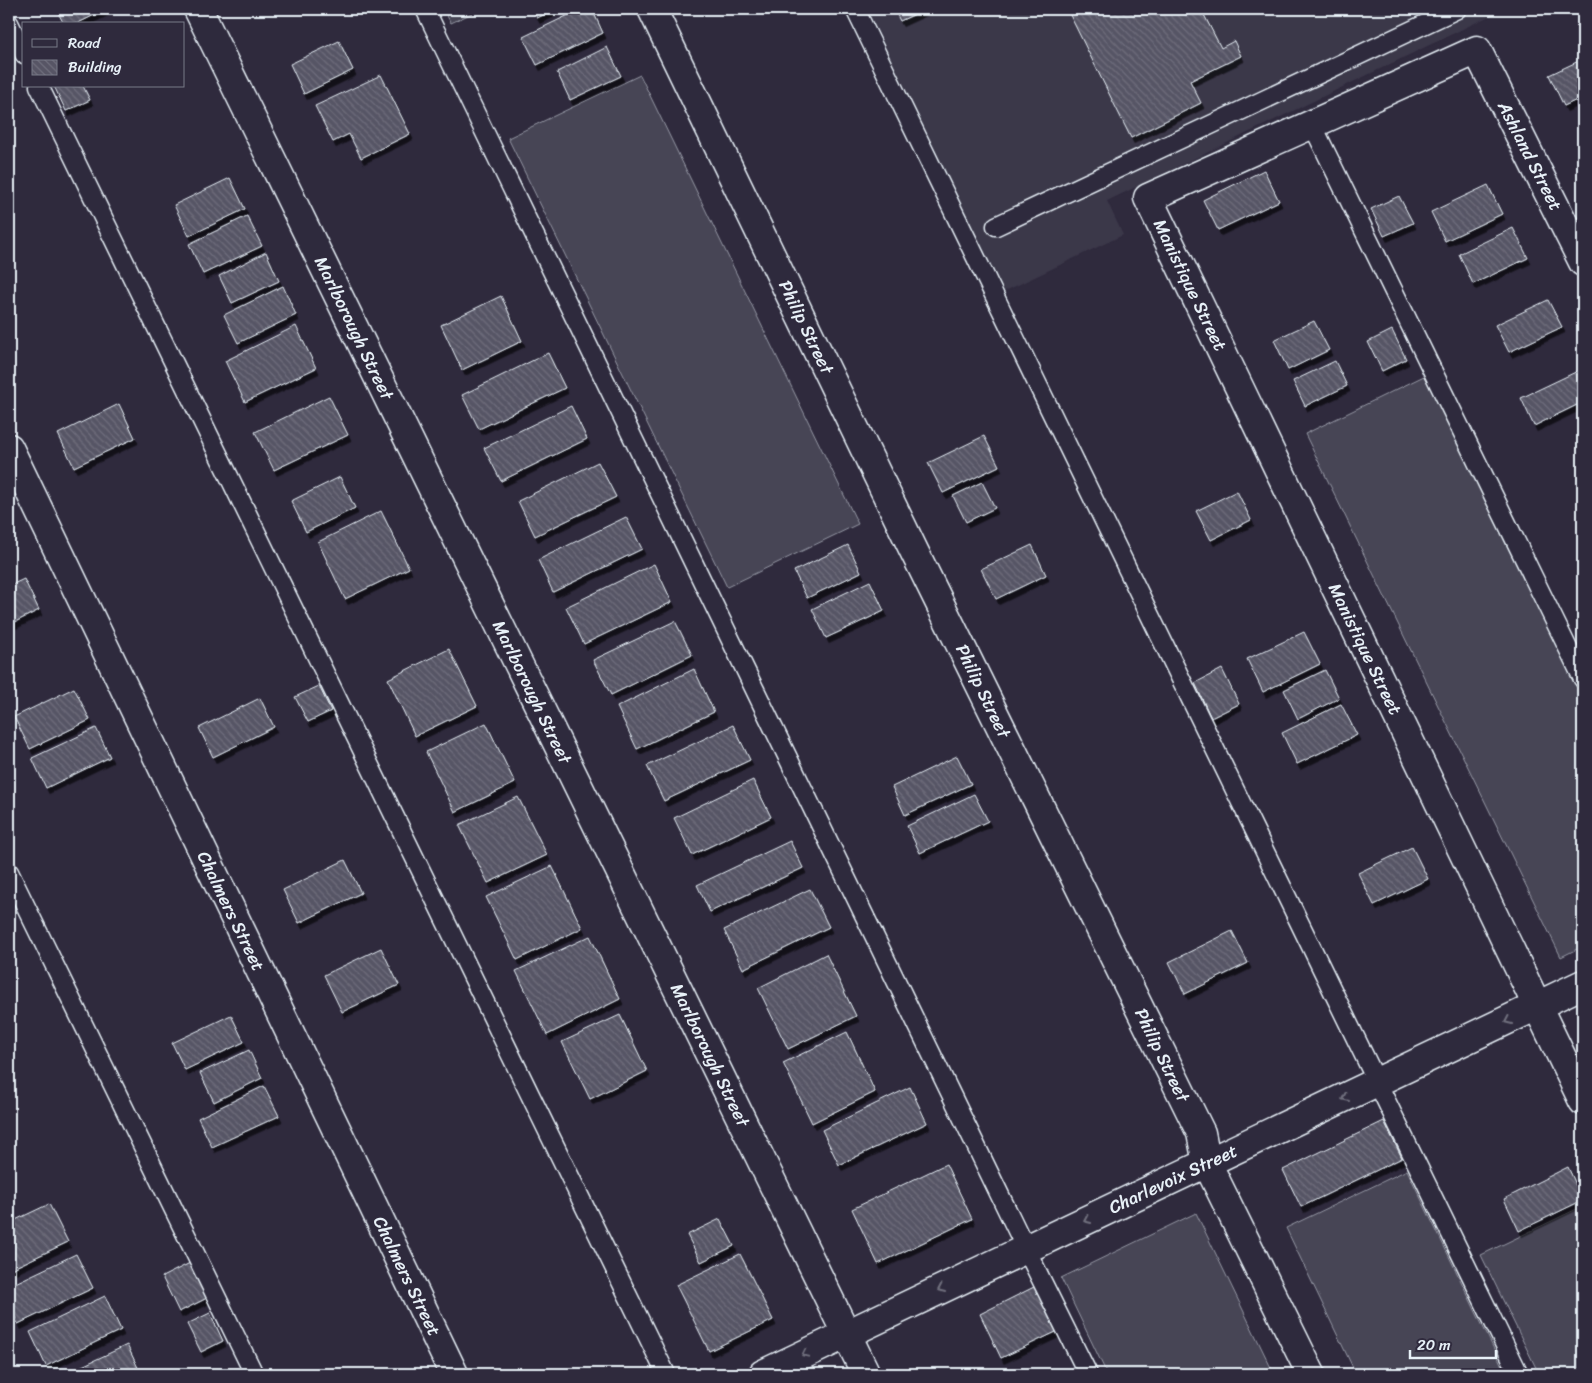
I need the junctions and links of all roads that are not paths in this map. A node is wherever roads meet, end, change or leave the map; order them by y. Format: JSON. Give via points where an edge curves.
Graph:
{"nodes":[{"id":1,"x":198,"y":9,"type":"edge"},
{"id":2,"x":425,"y":9,"type":"edge"},
{"id":3,"x":652,"y":9,"type":"edge"},
{"id":4,"x":855,"y":9,"type":"edge"},
{"id":5,"x":1457,"y":9,"type":"edge"},
{"id":6,"x":9,"y":23,"type":"edge"},
{"id":7,"x":22,"y":50,"type":"edge"},
{"id":8,"x":40,"y":88,"type":"edge"},
{"id":9,"x":1312,"y":124,"type":"junction"},
{"id":10,"x":996,"y":226,"type":"dead end"},
{"id":11,"x":1583,"y":262,"type":"edge"},
{"id":12,"x":9,"y":448,"type":"edge"},
{"id":13,"x":1583,"y":679,"type":"edge"},
{"id":14,"x":9,"y":872,"type":"edge"},
{"id":15,"x":1583,"y":984,"type":"edge"},
{"id":16,"x":1537,"y":1007,"type":"junction"},
{"id":17,"x":1377,"y":1082,"type":"junction"},
{"id":18,"x":1583,"y":1101,"type":"edge"},
{"id":19,"x":1208,"y":1162,"type":"junction"},
{"id":20,"x":1026,"y":1249,"type":"junction"},
{"id":21,"x":846,"y":1334,"type":"junction"},
{"id":22,"x":254,"y":1374,"type":"edge"},
{"id":23,"x":454,"y":1374,"type":"edge"},
{"id":24,"x":666,"y":1374,"type":"edge"},
{"id":25,"x":763,"y":1374,"type":"edge"},
{"id":26,"x":866,"y":1374,"type":"edge"},
{"id":27,"x":1088,"y":1374,"type":"edge"},
{"id":28,"x":1311,"y":1374,"type":"edge"},
{"id":29,"x":1518,"y":1374,"type":"edge"}],
"edges":[{"from":1,"to":21,"type":"street","name":"Marlborough Street"},
{"from":2,"to":20,"type":"lane"},
{"from":3,"to":19,"type":"street","name":"Philip Street","via":[[1201,1133]]},
{"from":4,"to":17,"type":"lane"},
{"from":5,"to":10,"type":"lane"},
{"from":6,"to":7,"type":"lane"},
{"from":8,"to":24,"type":"lane"},
{"from":9,"to":11,"type":"street","name":"Ashland Street","via":[[1477,50]]},
{"from":9,"to":13,"type":"lane"},
{"from":9,"to":16,"type":"street","name":"Manistique Street","via":[[1148,198]]},
{"from":12,"to":23,"type":"street","name":"Chalmers Street"},
{"from":14,"to":22,"type":"lane"},
{"from":15,"to":16,"type":"street","name":"Charlevoix Street"},
{"from":16,"to":17,"type":"street","name":"Charlevoix Street","one_way":true},
{"from":16,"to":18,"type":"street","name":"Manistique Street"},
{"from":17,"to":19,"type":"street","name":"Charlevoix Street","one_way":true},
{"from":17,"to":29,"type":"lane"},
{"from":19,"to":20,"type":"street","name":"Charlevoix Street","one_way":true},
{"from":19,"to":28,"type":"street","name":"Philip Street"},
{"from":20,"to":21,"type":"street","name":"Charlevoix Street","one_way":true},
{"from":20,"to":27,"type":"lane"},
{"from":21,"to":25,"type":"street","name":"Charlevoix Street","one_way":true},
{"from":21,"to":26,"type":"street","name":"Marlborough Street"}]}
